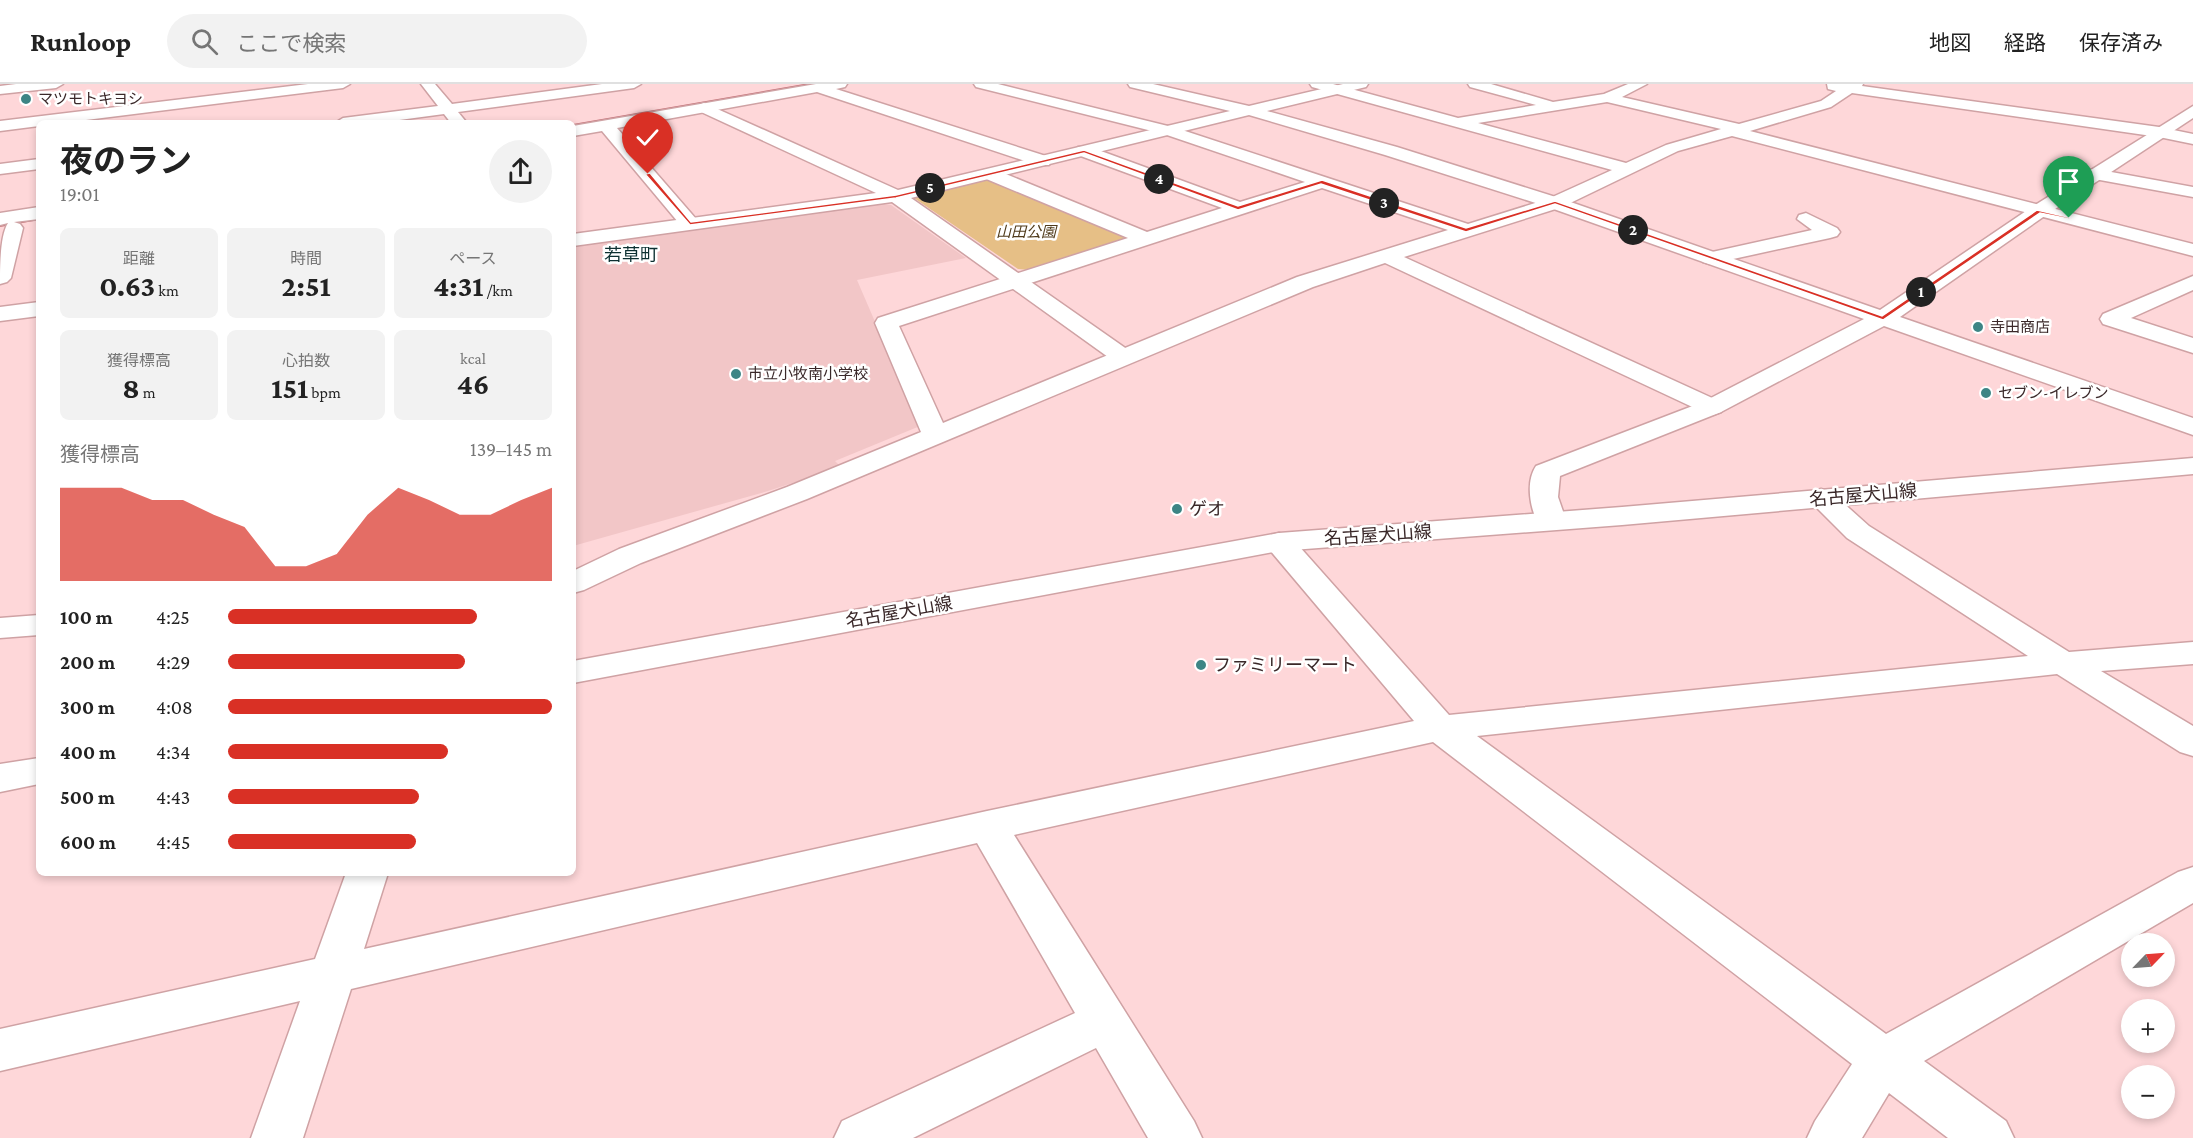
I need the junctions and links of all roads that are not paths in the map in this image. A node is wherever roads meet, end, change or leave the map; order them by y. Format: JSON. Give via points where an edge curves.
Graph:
{"nodes":[{"id":1,"x":56,"y":84,"type":"edge"},
{"id":2,"x":343,"y":84,"type":"edge"},
{"id":3,"x":428,"y":84,"type":"edge"},
{"id":4,"x":634,"y":84,"type":"edge"},
{"id":5,"x":781,"y":84,"type":"edge"},
{"id":6,"x":840,"y":84,"type":"edge"},
{"id":7,"x":981,"y":84,"type":"edge"},
{"id":8,"x":1135,"y":84,"type":"edge"},
{"id":9,"x":1317,"y":84,"type":"edge"},
{"id":10,"x":1361,"y":84,"type":"edge"},
{"id":11,"x":1475,"y":84,"type":"edge"},
{"id":12,"x":1820,"y":84,"type":"edge"},
{"id":13,"x":1633,"y":85,"type":"edge"},
{"id":14,"x":1854,"y":86,"type":"edge"},
{"id":15,"x":818,"y":88,"type":"junction"},
{"id":16,"x":1341,"y":89,"type":"junction"},
{"id":17,"x":0,"y":90,"type":"edge"},
{"id":18,"x":1607,"y":98,"type":"junction"},
{"id":19,"x":727,"y":99,"type":"junction"},
{"id":20,"x":1556,"y":105,"type":"junction"},
{"id":21,"x":704,"y":108,"type":"junction"},
{"id":22,"x":447,"y":109,"type":"junction"},
{"id":23,"x":1250,"y":111,"type":"junction"},
{"id":24,"x":2193,"y":111,"type":"edge"},
{"id":25,"x":49,"y":120,"type":"edge"},
{"id":26,"x":365,"y":120,"type":"edge"},
{"id":27,"x":456,"y":120,"type":"edge"},
{"id":28,"x":576,"y":120,"type":"edge"},
{"id":29,"x":36,"y":122,"type":"edge"},
{"id":30,"x":1454,"y":122,"type":"junction"},
{"id":31,"x":606,"y":125,"type":"junction"},
{"id":32,"x":0,"y":126,"type":"edge"},
{"id":33,"x":576,"y":130,"type":"edge"},
{"id":34,"x":1737,"y":130,"type":"junction"},
{"id":35,"x":1170,"y":131,"type":"junction"},
{"id":36,"x":2158,"y":132,"type":"junction"},
{"id":37,"x":2193,"y":139,"type":"edge"},
{"id":38,"x":1084,"y":151,"type":"junction"},
{"id":39,"x":1043,"y":161,"type":"junction"},
{"id":40,"x":36,"y":164,"type":"edge"},
{"id":41,"x":0,"y":169,"type":"edge"},
{"id":42,"x":1628,"y":169,"type":"junction"},
{"id":43,"x":990,"y":174,"type":"junction"},
{"id":44,"x":2095,"y":174,"type":"junction"},
{"id":45,"x":1322,"y":182,"type":"junction"},
{"id":46,"x":2193,"y":192,"type":"edge"},
{"id":47,"x":896,"y":196,"type":"junction"},
{"id":48,"x":1555,"y":202,"type":"junction"},
{"id":49,"x":1238,"y":208,"type":"junction"},
{"id":50,"x":2039,"y":212,"type":"junction"},
{"id":51,"x":36,"y":214,"type":"edge"},
{"id":52,"x":1806,"y":219,"type":"dead end"},
{"id":53,"x":36,"y":224,"type":"edge"},
{"id":54,"x":690,"y":224,"type":"junction"},
{"id":55,"x":4,"y":226,"type":"edge"},
{"id":56,"x":1466,"y":230,"type":"junction"},
{"id":57,"x":1143,"y":238,"type":"junction"},
{"id":58,"x":576,"y":240,"type":"edge"},
{"id":59,"x":2193,"y":250,"type":"edge"},
{"id":60,"x":1385,"y":256,"type":"junction"},
{"id":61,"x":1710,"y":258,"type":"junction"},
{"id":62,"x":0,"y":278,"type":"edge"},
{"id":63,"x":1014,"y":281,"type":"junction"},
{"id":64,"x":2193,"y":282,"type":"edge"},
{"id":65,"x":36,"y":309,"type":"edge"},
{"id":66,"x":0,"y":314,"type":"edge"},
{"id":67,"x":1883,"y":318,"type":"junction"},
{"id":68,"x":2193,"y":346,"type":"edge"},
{"id":69,"x":1124,"y":357,"type":"junction"},
{"id":70,"x":1712,"y":407,"type":"junction"},
{"id":71,"x":2193,"y":426,"type":"edge"},
{"id":72,"x":936,"y":436,"type":"junction"},
{"id":73,"x":2193,"y":466,"type":"edge"},
{"id":74,"x":797,"y":493,"type":"junction"},
{"id":75,"x":1821,"y":498,"type":"junction"},
{"id":76,"x":1551,"y":520,"type":"junction"},
{"id":77,"x":1279,"y":542,"type":"junction"},
{"id":78,"x":576,"y":557,"type":"edge"},
{"id":79,"x":576,"y":582,"type":"edge"},
{"id":80,"x":36,"y":625,"type":"edge"},
{"id":81,"x":0,"y":628,"type":"edge"},
{"id":82,"x":2193,"y":653,"type":"edge"},
{"id":83,"x":2063,"y":663,"type":"junction"},
{"id":84,"x":576,"y":671,"type":"edge"},
{"id":85,"x":1440,"y":728,"type":"junction"},
{"id":86,"x":2193,"y":743,"type":"edge"},
{"id":87,"x":36,"y":772,"type":"edge"},
{"id":88,"x":0,"y":778,"type":"edge"},
{"id":89,"x":987,"y":826,"type":"junction"},
{"id":90,"x":366,"y":876,"type":"edge"},
{"id":91,"x":2193,"y":883,"type":"edge"},
{"id":92,"x":333,"y":976,"type":"junction"},
{"id":93,"x":1105,"y":1021,"type":"junction"},
{"id":94,"x":0,"y":1050,"type":"edge"},
{"id":95,"x":1882,"y":1060,"type":"junction"},
{"id":96,"x":277,"y":1138,"type":"edge"},
{"id":97,"x":860,"y":1138,"type":"edge"},
{"id":98,"x":1176,"y":1138,"type":"edge"},
{"id":99,"x":1833,"y":1138,"type":"edge"},
{"id":100,"x":1988,"y":1138,"type":"edge"}],
"edges":[{"from":1,"to":17,"type":"street"},
{"from":2,"to":25,"type":"street"},
{"from":3,"to":22,"type":"street"},
{"from":4,"to":22,"type":"street"},
{"from":5,"to":19,"type":"street"},
{"from":6,"to":15,"type":"street"},
{"from":7,"to":35,"type":"street"},
{"from":8,"to":23,"type":"street"},
{"from":9,"to":16,"type":"street"},
{"from":10,"to":16,"type":"street"},
{"from":11,"to":20,"type":"street"},
{"from":12,"to":14,"type":"street"},
{"from":13,"to":18,"type":"street"},
{"from":14,"to":34,"type":"street","via":[[1826,104]]},
{"from":14,"to":36,"type":"street"},
{"from":15,"to":19,"type":"street"},
{"from":15,"to":39,"type":"street"},
{"from":16,"to":23,"type":"street"},
{"from":16,"to":30,"type":"street"},
{"from":18,"to":20,"type":"street"},
{"from":18,"to":34,"type":"street"},
{"from":19,"to":21,"type":"street"},
{"from":19,"to":28,"type":"street"},
{"from":20,"to":30,"type":"street"},
{"from":21,"to":31,"type":"street"},
{"from":21,"to":47,"type":"street"},
{"from":22,"to":26,"type":"street"},
{"from":22,"to":27,"type":"street"},
{"from":23,"to":35,"type":"street"},
{"from":23,"to":48,"type":"street"},
{"from":24,"to":36,"type":"street"},
{"from":29,"to":32,"type":"street"},
{"from":30,"to":42,"type":"street"},
{"from":31,"to":33,"type":"street"},
{"from":31,"to":54,"type":"street"},
{"from":34,"to":42,"type":"street","via":[[1672,148]]},
{"from":34,"to":50,"type":"street"},
{"from":35,"to":38,"type":"street"},
{"from":35,"to":45,"type":"street"},
{"from":36,"to":37,"type":"street"},
{"from":36,"to":44,"type":"street"},
{"from":38,"to":39,"type":"street"},
{"from":38,"to":49,"type":"street"},
{"from":39,"to":43,"type":"street"},
{"from":40,"to":41,"type":"street"},
{"from":42,"to":48,"type":"street"},
{"from":43,"to":47,"type":"street"},
{"from":43,"to":57,"type":"street"},
{"from":44,"to":46,"type":"street"},
{"from":44,"to":50,"type":"street"},
{"from":45,"to":49,"type":"street"},
{"from":45,"to":56,"type":"street"},
{"from":47,"to":54,"type":"street"},
{"from":47,"to":63,"type":"street"},
{"from":48,"to":56,"type":"street"},
{"from":48,"to":61,"type":"street"},
{"from":49,"to":57,"type":"street"},
{"from":50,"to":59,"type":"street"},
{"from":50,"to":67,"type":"street"},
{"from":51,"to":55,"type":"street"},
{"from":52,"to":61,"type":"street","via":[[1830,232]]},
{"from":53,"to":55,"type":"street"},
{"from":54,"to":58,"type":"street"},
{"from":55,"to":62,"type":"street"},
{"from":56,"to":60,"type":"street"},
{"from":57,"to":63,"type":"street"},
{"from":60,"to":69,"type":"street","via":[[1305,282]]},
{"from":60,"to":70,"type":"street"},
{"from":61,"to":67,"type":"street"},
{"from":63,"to":69,"type":"street"},
{"from":63,"to":72,"type":"street","via":[[886,323]]},
{"from":64,"to":68,"type":"street","via":[[2111,319]]},
{"from":65,"to":66,"type":"street"},
{"from":67,"to":70,"type":"street"},
{"from":67,"to":71,"type":"street"},
{"from":69,"to":72,"type":"street"},
{"from":70,"to":76,"type":"street","via":[[1546,472],[1544,496]]},
{"from":72,"to":74,"type":"street"},
{"from":73,"to":75,"type":"street","name":"名古屋犬山線"},
{"from":74,"to":78,"type":"street"},
{"from":74,"to":79,"type":"street","via":[[630,556]]},
{"from":75,"to":76,"type":"street","name":"名古屋犬山線"},
{"from":75,"to":83,"type":"street","via":[[1858,532]]},
{"from":76,"to":77,"type":"street","name":"名古屋犬山線"},
{"from":77,"to":84,"type":"street","name":"名古屋犬山線"},
{"from":77,"to":85,"type":"street"},
{"from":80,"to":81,"type":"street"},
{"from":82,"to":83,"type":"street"},
{"from":83,"to":85,"type":"street"},
{"from":83,"to":86,"type":"street"},
{"from":85,"to":89,"type":"street"},
{"from":85,"to":95,"type":"street"},
{"from":87,"to":88,"type":"street"},
{"from":89,"to":92,"type":"street"},
{"from":89,"to":93,"type":"street"},
{"from":90,"to":92,"type":"street"},
{"from":91,"to":95,"type":"street"},
{"from":92,"to":94,"type":"street"},
{"from":92,"to":96,"type":"street"},
{"from":93,"to":97,"type":"street"},
{"from":93,"to":98,"type":"street"},
{"from":95,"to":99,"type":"street"},
{"from":95,"to":100,"type":"street"}]}
